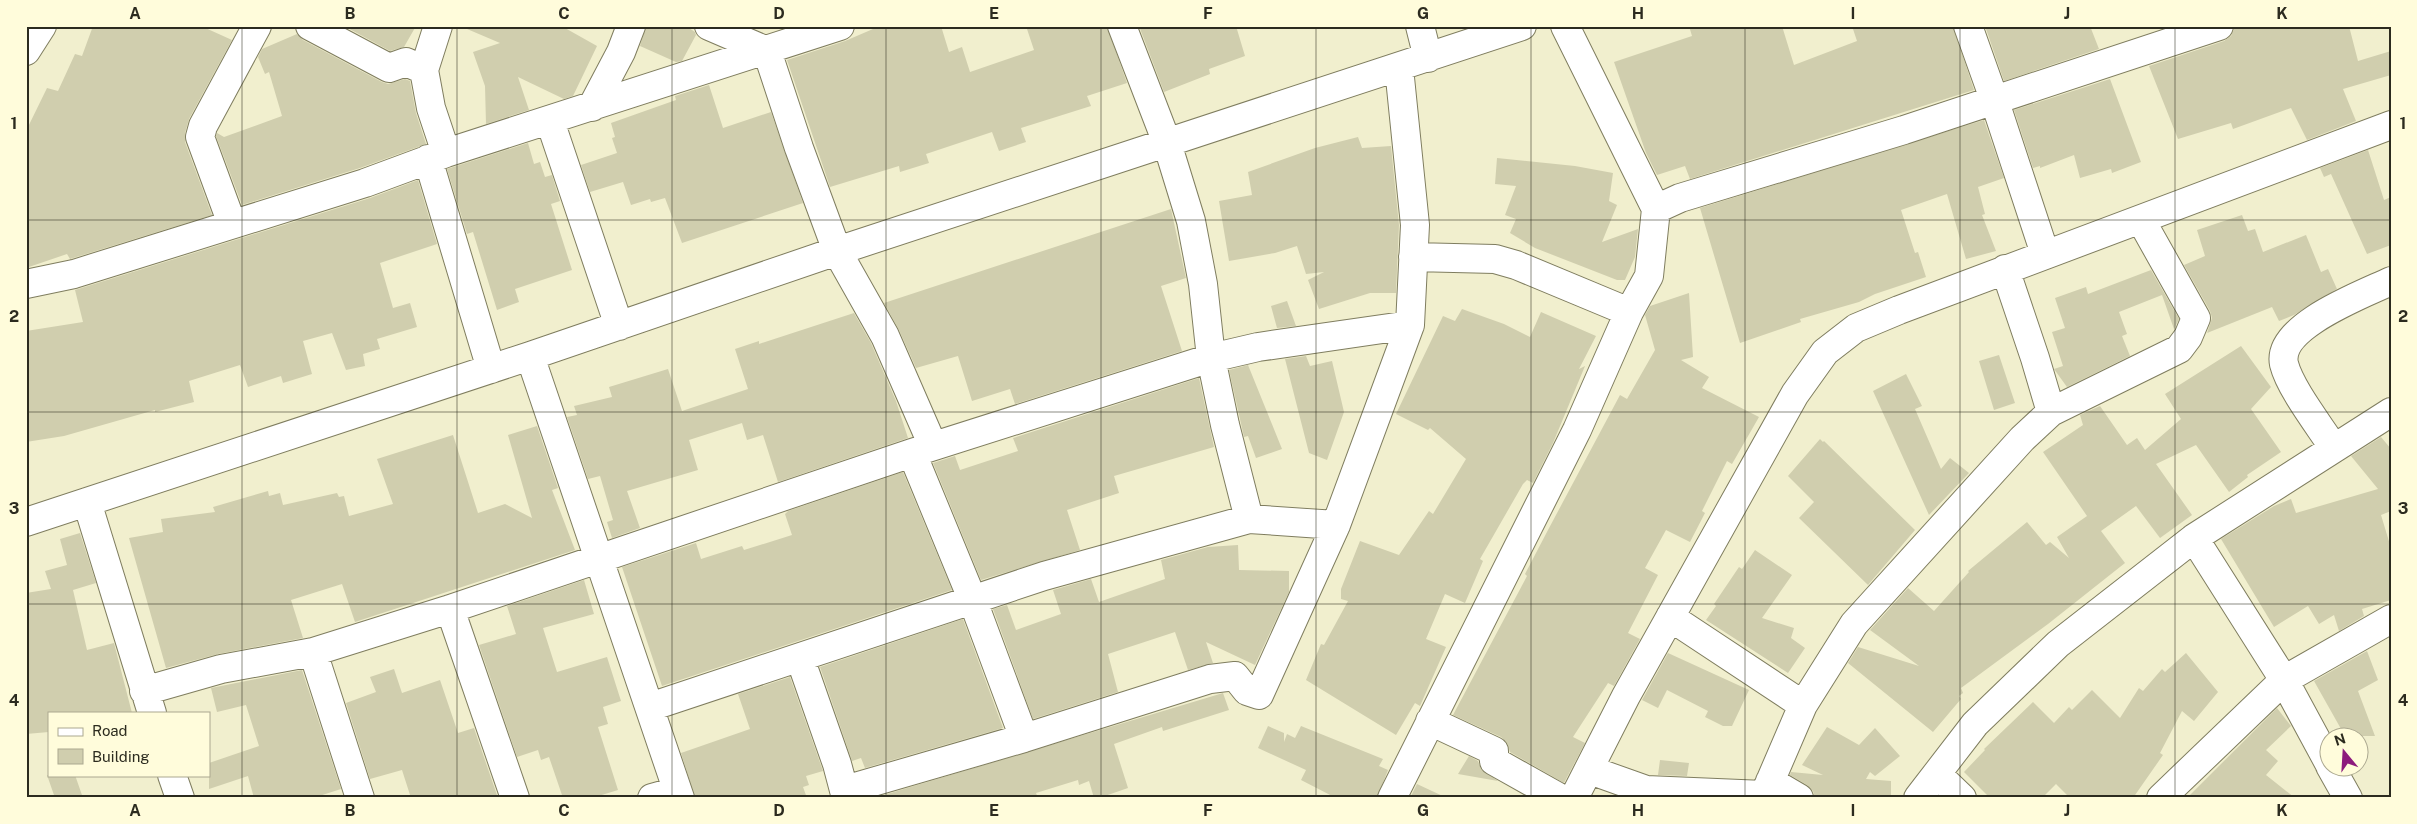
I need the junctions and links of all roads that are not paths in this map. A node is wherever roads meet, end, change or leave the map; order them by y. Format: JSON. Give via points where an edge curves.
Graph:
{"nodes":[{"id":1,"x":42,"y":26,"type":"edge"},
{"id":2,"x":257,"y":26,"type":"edge"},
{"id":3,"x":310,"y":26,"type":"edge"},
{"id":4,"x":438,"y":26,"type":"edge"},
{"id":5,"x":631,"y":26,"type":"edge"},
{"id":6,"x":709,"y":26,"type":"edge"},
{"id":7,"x":840,"y":26,"type":"edge"},
{"id":8,"x":1122,"y":26,"type":"edge"},
{"id":9,"x":1420,"y":26,"type":"edge"},
{"id":10,"x":1522,"y":26,"type":"edge"},
{"id":11,"x":1565,"y":26,"type":"edge"},
{"id":12,"x":1968,"y":26,"type":"edge"},
{"id":13,"x":2219,"y":26,"type":"edge"},
{"id":14,"x":26,"y":51,"type":"edge"},
{"id":15,"x":767,"y":51,"type":"junction"},
{"id":16,"x":1428,"y":58,"type":"junction"},
{"id":17,"x":1399,"y":68,"type":"junction"},
{"id":18,"x":424,"y":70,"type":"junction"},
{"id":19,"x":1994,"y":99,"type":"junction"},
{"id":20,"x":592,"y":107,"type":"junction"},
{"id":21,"x":550,"y":120,"type":"junction"},
{"id":22,"x":2391,"y":125,"type":"edge"},
{"id":23,"x":1167,"y":143,"type":"junction"},
{"id":24,"x":437,"y":156,"type":"junction"},
{"id":25,"x":1656,"y":210,"type":"junction"},
{"id":26,"x":2141,"y":220,"type":"junction"},
{"id":27,"x":232,"y":224,"type":"junction"},
{"id":28,"x":837,"y":251,"type":"junction"},
{"id":29,"x":2045,"y":254,"type":"junction"},
{"id":30,"x":1413,"y":257,"type":"junction"},
{"id":31,"x":2005,"y":269,"type":"junction"},
{"id":32,"x":2391,"y":281,"type":"edge"},
{"id":33,"x":26,"y":284,"type":"edge"},
{"id":34,"x":1629,"y":312,"type":"junction"},
{"id":35,"x":619,"y":326,"type":"junction"},
{"id":36,"x":1410,"y":326,"type":"junction"},
{"id":37,"x":530,"y":356,"type":"junction"},
{"id":38,"x":1211,"y":358,"type":"junction"},
{"id":39,"x":491,"y":369,"type":"junction"},
{"id":40,"x":2050,"y":412,"type":"junction"},
{"id":41,"x":2390,"y":414,"type":"edge"},
{"id":42,"x":2333,"y":447,"type":"junction"},
{"id":43,"x":922,"y":449,"type":"junction"},
{"id":44,"x":87,"y":502,"type":"junction"},
{"id":45,"x":28,"y":516,"type":"edge"},
{"id":46,"x":1249,"y":519,"type":"junction"},
{"id":47,"x":1336,"y":524,"type":"junction"},
{"id":48,"x":2194,"y":538,"type":"junction"},
{"id":49,"x":599,"y":558,"type":"junction"},
{"id":50,"x":972,"y":601,"type":"junction"},
{"id":51,"x":450,"y":609,"type":"junction"},
{"id":52,"x":1670,"y":617,"type":"junction"},
{"id":53,"x":2391,"y":619,"type":"edge"},
{"id":54,"x":313,"y":652,"type":"junction"},
{"id":55,"x":800,"y":658,"type":"junction"},
{"id":56,"x":2284,"y":680,"type":"junction"},
{"id":57,"x":148,"y":702,"type":"edge"},
{"id":58,"x":1803,"y":705,"type":"junction"},
{"id":59,"x":650,"y":708,"type":"junction"},
{"id":60,"x":1430,"y":721,"type":"junction"},
{"id":61,"x":1024,"y":738,"type":"junction"},
{"id":62,"x":2320,"y":747,"type":"edge"},
{"id":63,"x":1590,"y":770,"type":"junction"},
{"id":64,"x":1937,"y":774,"type":"junction"},
{"id":65,"x":172,"y":776,"type":"edge"},
{"id":66,"x":2336,"y":776,"type":"edge"},
{"id":67,"x":1766,"y":791,"type":"edge"},
{"id":68,"x":678,"y":794,"type":"edge"},
{"id":69,"x":846,"y":794,"type":"edge"},
{"id":70,"x":180,"y":798,"type":"edge"},
{"id":71,"x":360,"y":798,"type":"edge"},
{"id":72,"x":515,"y":798,"type":"edge"},
{"id":73,"x":652,"y":798,"type":"edge"},
{"id":74,"x":1392,"y":798,"type":"edge"},
{"id":75,"x":1560,"y":798,"type":"edge"},
{"id":76,"x":1574,"y":798,"type":"edge"},
{"id":77,"x":1800,"y":798,"type":"edge"},
{"id":78,"x":1918,"y":798,"type":"edge"},
{"id":79,"x":1962,"y":798,"type":"edge"},
{"id":80,"x":2161,"y":798,"type":"edge"},
{"id":81,"x":2348,"y":798,"type":"edge"}],
"edges":[{"from":1,"to":14,"type":"street"},
{"from":2,"to":27,"type":"street","via":[[203,126],[200,138]]},
{"from":3,"to":18,"type":"street","via":[[389,68],[406,62]]},
{"from":4,"to":18,"type":"street"},
{"from":5,"to":20,"type":"street"},
{"from":6,"to":15,"type":"street"},
{"from":7,"to":15,"type":"street"},
{"from":8,"to":23,"type":"street"},
{"from":9,"to":16,"type":"street"},
{"from":10,"to":16,"type":"street"},
{"from":11,"to":25,"type":"street"},
{"from":12,"to":19,"type":"street"},
{"from":13,"to":19,"type":"street"},
{"from":15,"to":20,"type":"street"},
{"from":15,"to":28,"type":"street"},
{"from":16,"to":17,"type":"street"},
{"from":17,"to":23,"type":"street"},
{"from":17,"to":30,"type":"street","via":[[1415,226]]},
{"from":18,"to":24,"type":"street"},
{"from":19,"to":25,"type":"street","via":[[1904,130],[1680,198]]},
{"from":19,"to":29,"type":"street"},
{"from":20,"to":21,"type":"street"},
{"from":21,"to":24,"type":"street"},
{"from":21,"to":35,"type":"street"},
{"from":22,"to":26,"type":"street"},
{"from":23,"to":28,"type":"street"},
{"from":23,"to":38,"type":"street","via":[[1193,230]]},
{"from":24,"to":27,"type":"street"},
{"from":24,"to":39,"type":"street"},
{"from":25,"to":34,"type":"street","via":[[1649,276]]},
{"from":26,"to":29,"type":"street"},
{"from":26,"to":40,"type":"street","via":[[2196,318],[2188,337],[2179,349]]},
{"from":27,"to":33,"type":"street","via":[[74,274]]},
{"from":28,"to":35,"type":"street"},
{"from":28,"to":43,"type":"street","via":[[884,336]]},
{"from":29,"to":31,"type":"street"},
{"from":30,"to":34,"type":"street","via":[[1495,259]]},
{"from":30,"to":36,"type":"street"},
{"from":31,"to":40,"type":"street"},
{"from":31,"to":52,"type":"street","via":[[1856,328],[1825,352],[1790,402]]},
{"from":32,"to":42,"type":"street","via":[[2317,317],[2286,345],[2284,362],[2291,380]]},
{"from":34,"to":60,"type":"street","via":[[1577,430]]},
{"from":35,"to":37,"type":"street"},
{"from":36,"to":38,"type":"street","via":[[1258,347]]},
{"from":36,"to":47,"type":"street"},
{"from":37,"to":39,"type":"street"},
{"from":37,"to":49,"type":"street"},
{"from":38,"to":43,"type":"street"},
{"from":38,"to":46,"type":"street"},
{"from":39,"to":44,"type":"street"},
{"from":40,"to":58,"type":"street","via":[[1854,624]]},
{"from":41,"to":42,"type":"street"},
{"from":42,"to":48,"type":"street"},
{"from":43,"to":49,"type":"street"},
{"from":43,"to":50,"type":"street"},
{"from":44,"to":45,"type":"street"},
{"from":44,"to":57,"type":"street"},
{"from":46,"to":47,"type":"street"},
{"from":46,"to":50,"type":"street","via":[[1044,576]]},
{"from":47,"to":61,"type":"street","via":[[1259,696],[1246,692],[1235,676],[1210,679]]},
{"from":48,"to":56,"type":"street"},
{"from":48,"to":64,"type":"street","via":[[2058,644],[1974,724]]},
{"from":49,"to":51,"type":"street"},
{"from":49,"to":59,"type":"street"},
{"from":50,"to":55,"type":"street"},
{"from":50,"to":61,"type":"street"},
{"from":51,"to":54,"type":"street"},
{"from":51,"to":72,"type":"street"},
{"from":52,"to":58,"type":"street"},
{"from":52,"to":63,"type":"street"},
{"from":53,"to":56,"type":"street"},
{"from":54,"to":57,"type":"street","via":[[222,670]]},
{"from":54,"to":71,"type":"street"},
{"from":55,"to":59,"type":"street"},
{"from":55,"to":69,"type":"street"},
{"from":56,"to":62,"type":"street"},
{"from":56,"to":80,"type":"street"},
{"from":58,"to":67,"type":"street"},
{"from":59,"to":68,"type":"street"},
{"from":60,"to":74,"type":"street"},
{"from":60,"to":75,"type":"street","via":[[1494,751],[1494,760]]},
{"from":61,"to":69,"type":"street"},
{"from":63,"to":67,"type":"street","via":[[1646,790]]},
{"from":63,"to":76,"type":"street"},
{"from":64,"to":78,"type":"street"},
{"from":64,"to":79,"type":"street"},
{"from":65,"to":70,"type":"street"},
{"from":66,"to":81,"type":"street"},
{"from":67,"to":77,"type":"street"},
{"from":68,"to":73,"type":"street"}]}
